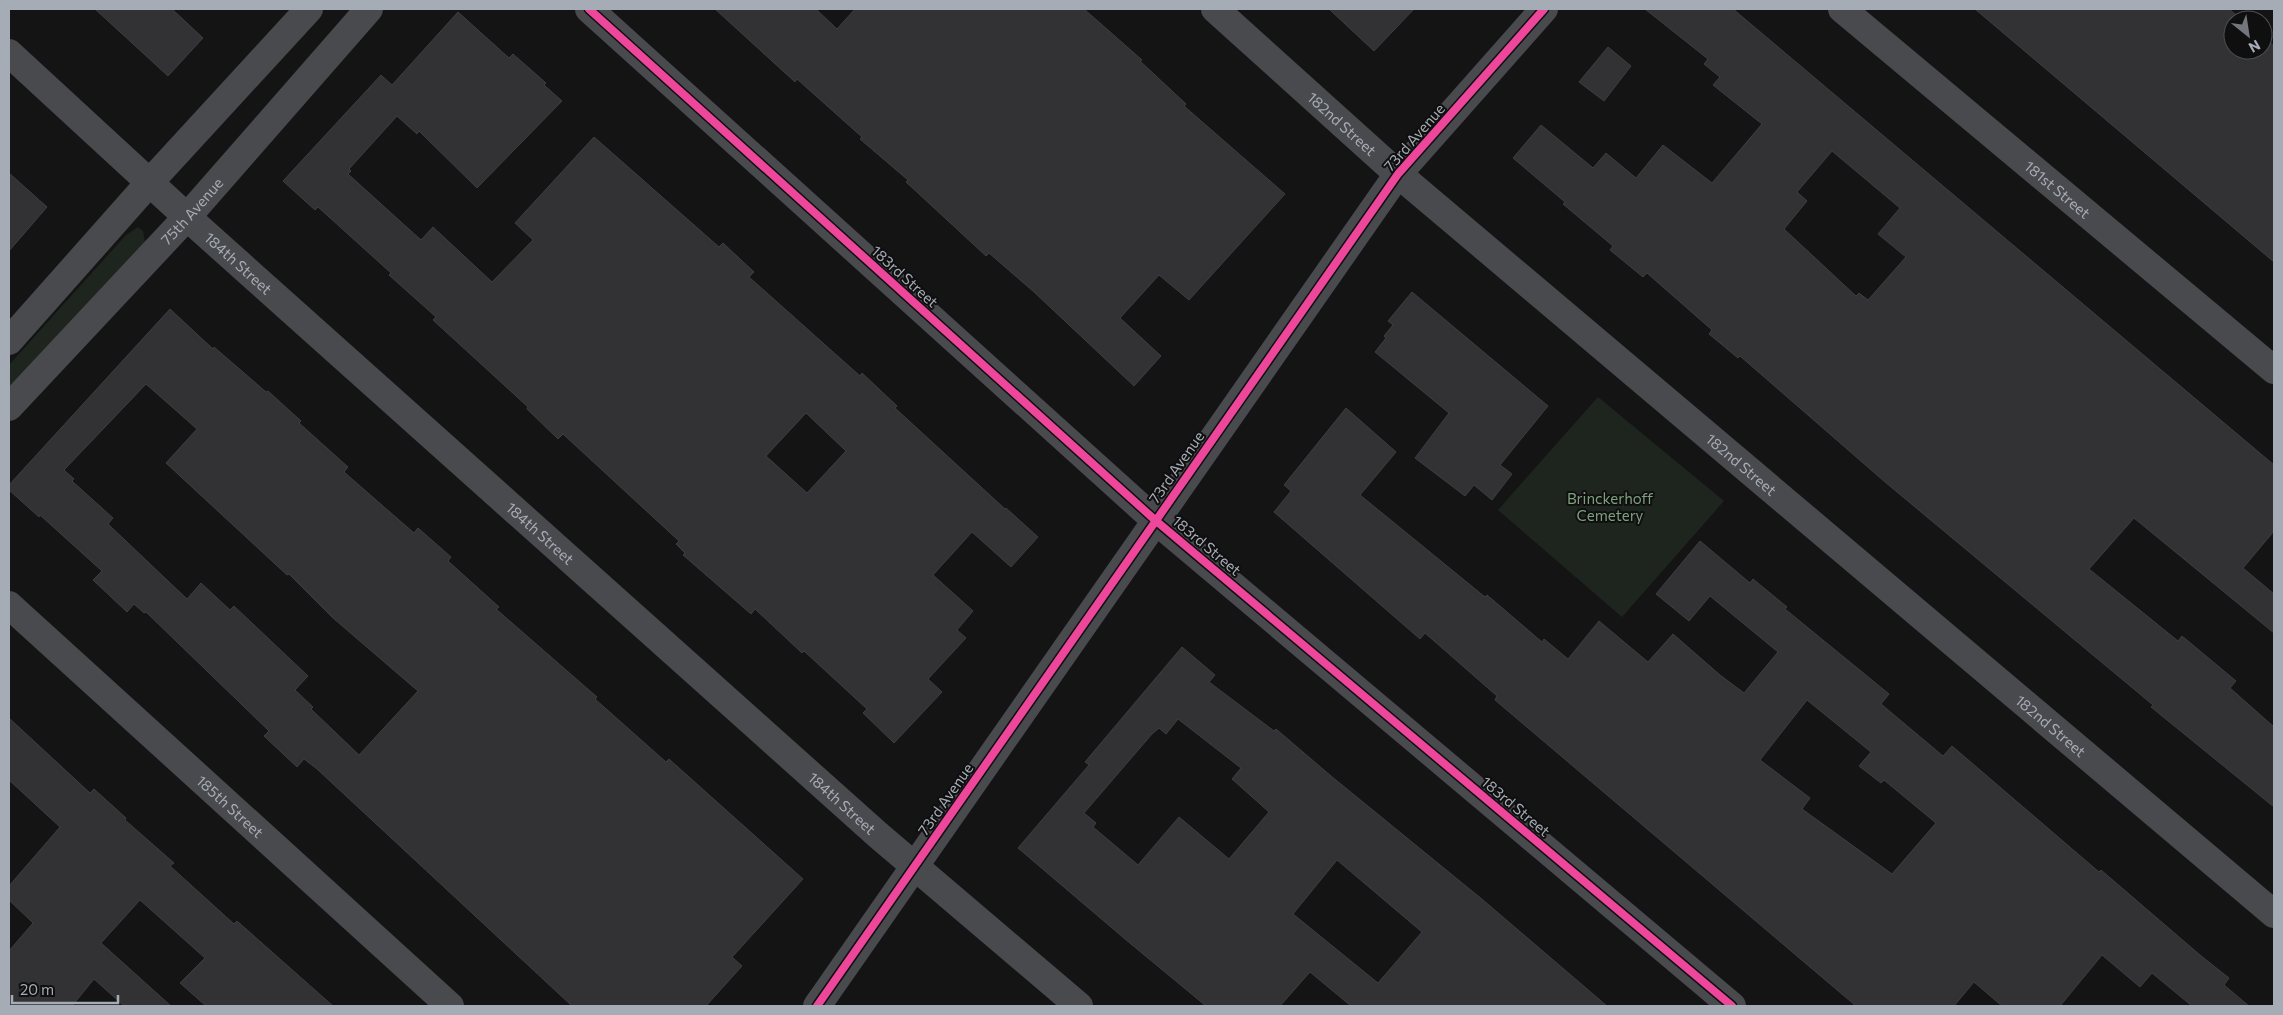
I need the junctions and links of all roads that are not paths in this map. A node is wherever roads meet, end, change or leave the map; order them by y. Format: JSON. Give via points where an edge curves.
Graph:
{"nodes":[{"id":1,"x":308,"y":9,"type":"edge"},
{"id":2,"x":369,"y":9,"type":"edge"},
{"id":3,"x":589,"y":9,"type":"edge"},
{"id":4,"x":1215,"y":9,"type":"edge"},
{"id":5,"x":1544,"y":9,"type":"edge"},
{"id":6,"x":1842,"y":9,"type":"edge"},
{"id":7,"x":9,"y":53,"type":"edge"},
{"id":8,"x":1398,"y":174,"type":"junction"},
{"id":9,"x":150,"y":182,"type":"junction"},
{"id":10,"x":187,"y":217,"type":"junction"},
{"id":11,"x":9,"y":341,"type":"edge"},
{"id":12,"x":2274,"y":370,"type":"edge"},
{"id":13,"x":9,"y":407,"type":"edge"},
{"id":14,"x":1155,"y":520,"type":"junction"},
{"id":15,"x":9,"y":605,"type":"edge"},
{"id":16,"x":914,"y":868,"type":"junction"},
{"id":17,"x":2274,"y":914,"type":"edge"},
{"id":18,"x":450,"y":1006,"type":"edge"},
{"id":19,"x":818,"y":1006,"type":"edge"},
{"id":20,"x":1079,"y":1006,"type":"edge"},
{"id":21,"x":1732,"y":1006,"type":"edge"}],
"edges":[{"from":1,"to":9,"type":"street"},
{"from":2,"to":10,"type":"street","name":"75th Avenue"},
{"from":3,"to":14,"type":"street","name":"183rd Street"},
{"from":4,"to":8,"type":"street","name":"182nd Street"},
{"from":5,"to":8,"type":"street","name":"73rd Avenue"},
{"from":6,"to":12,"type":"street","name":"181st Street"},
{"from":7,"to":9,"type":"street","name":"184th Street"},
{"from":8,"to":14,"type":"street","name":"73rd Avenue"},
{"from":8,"to":17,"type":"street","name":"182nd Street"},
{"from":9,"to":10,"type":"street","name":"184th Street"},
{"from":9,"to":11,"type":"street"},
{"from":10,"to":13,"type":"street","name":"75th Avenue"},
{"from":10,"to":16,"type":"street","name":"184th Street"},
{"from":14,"to":16,"type":"street","name":"73rd Avenue"},
{"from":14,"to":21,"type":"street","name":"183rd Street"},
{"from":15,"to":18,"type":"street","name":"185th Street"},
{"from":16,"to":19,"type":"street","name":"73rd Avenue"},
{"from":16,"to":20,"type":"street","name":"184th Street"}]}
